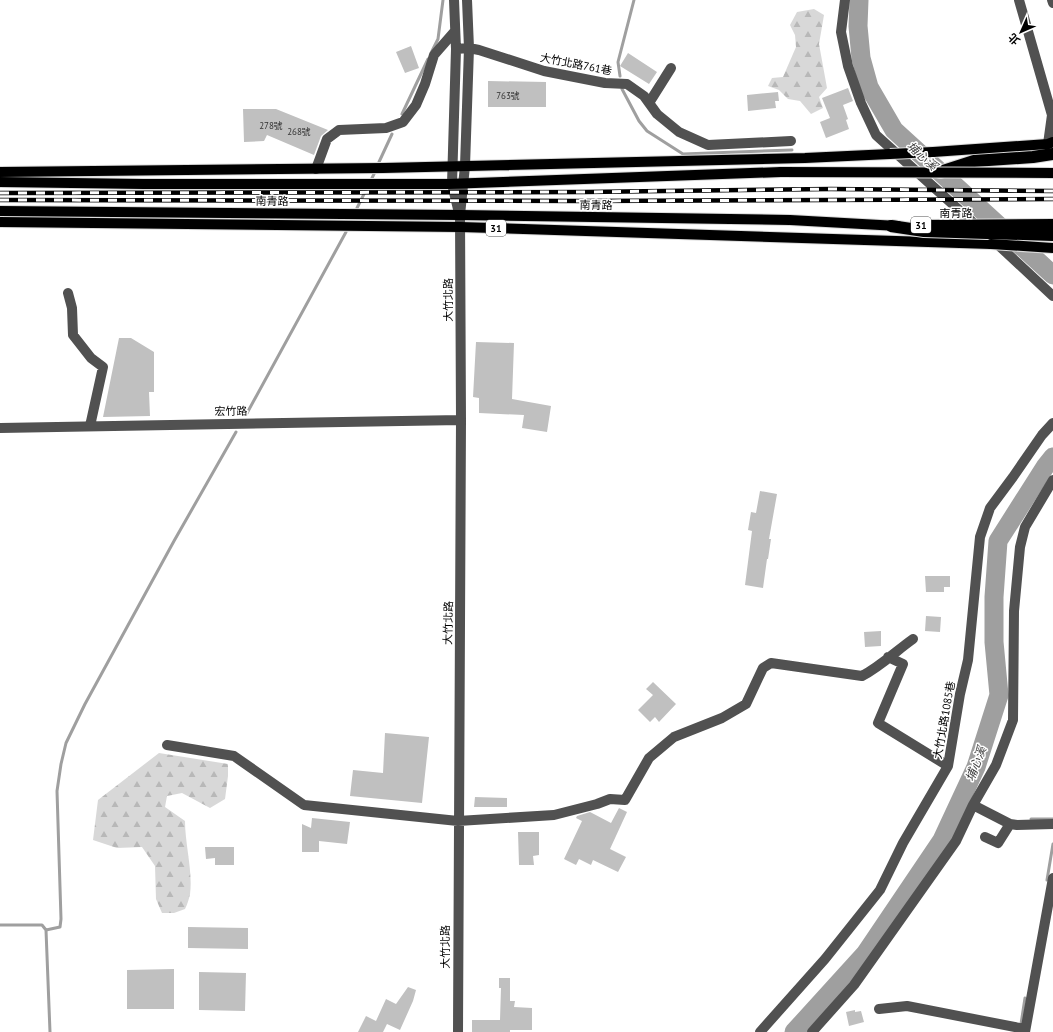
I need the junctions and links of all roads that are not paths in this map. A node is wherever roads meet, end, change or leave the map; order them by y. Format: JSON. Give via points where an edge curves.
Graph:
{"nodes":[{"id":1,"x":454,"y":0,"type":"edge"},
{"id":2,"x":467,"y":0,"type":"edge"},
{"id":3,"x":845,"y":0,"type":"edge"},
{"id":4,"x":1019,"y":0,"type":"edge"},
{"id":5,"x":1052,"y":0,"type":"edge"},
{"id":6,"x":1053,"y":3,"type":"edge"},
{"id":7,"x":455,"y":31,"type":"junction"},
{"id":8,"x":469,"y":48,"type":"junction"},
{"id":9,"x":456,"y":49,"type":"junction"},
{"id":10,"x":671,"y":68,"type":"dead end"},
{"id":11,"x":649,"y":103,"type":"junction"},
{"id":12,"x":1053,"y":115,"type":"edge"},
{"id":13,"x":792,"y":141,"type":"dead end"},
{"id":14,"x":1051,"y":147,"type":"edge"},
{"id":15,"x":452,"y":166,"type":"junction"},
{"id":16,"x":465,"y":166,"type":"junction"},
{"id":17,"x":316,"y":169,"type":"junction"},
{"id":18,"x":0,"y":172,"type":"edge"},
{"id":19,"x":12,"y":172,"type":"junction"},
{"id":20,"x":940,"y":172,"type":"junction"},
{"id":21,"x":1053,"y":173,"type":"edge"},
{"id":22,"x":0,"y":182,"type":"edge"},
{"id":23,"x":464,"y":183,"type":"junction"},
{"id":24,"x":143,"y":184,"type":"junction"},
{"id":25,"x":452,"y":184,"type":"junction"},
{"id":26,"x":0,"y":211,"type":"edge"},
{"id":27,"x":139,"y":212,"type":"junction"},
{"id":28,"x":460,"y":215,"type":"junction"},
{"id":29,"x":0,"y":222,"type":"edge"},
{"id":30,"x":32,"y":222,"type":"junction"},
{"id":31,"x":1053,"y":224,"type":"edge"},
{"id":32,"x":891,"y":226,"type":"junction"},
{"id":33,"x":460,"y":227,"type":"junction"},
{"id":34,"x":1053,"y":235,"type":"edge"},
{"id":35,"x":1053,"y":248,"type":"edge"},
{"id":36,"x":68,"y":294,"type":"dead end"},
{"id":37,"x":1053,"y":296,"type":"edge"},
{"id":38,"x":462,"y":420,"type":"junction"},
{"id":39,"x":1053,"y":422,"type":"edge"},
{"id":40,"x":90,"y":426,"type":"junction"},
{"id":41,"x":0,"y":428,"type":"edge"},
{"id":42,"x":1053,"y":480,"type":"edge"},
{"id":43,"x":913,"y":639,"type":"dead end"},
{"id":44,"x":888,"y":657,"type":"junction"},
{"id":45,"x":167,"y":745,"type":"dead end"},
{"id":46,"x":948,"y":766,"type":"junction"},
{"id":47,"x":973,"y":805,"type":"junction"},
{"id":48,"x":458,"y":821,"type":"junction"},
{"id":49,"x":1010,"y":824,"type":"junction"},
{"id":50,"x":1053,"y":824,"type":"edge"},
{"id":51,"x":985,"y":837,"type":"dead end"},
{"id":52,"x":1053,"y":878,"type":"edge"},
{"id":53,"x":879,"y":1009,"type":"dead end"},
{"id":54,"x":1025,"y":1031,"type":"edge"},
{"id":55,"x":458,"y":1032,"type":"edge"},
{"id":56,"x":760,"y":1032,"type":"edge"},
{"id":57,"x":812,"y":1032,"type":"edge"}],
"edges":[{"from":1,"to":7,"type":"street","name":"大竹北路"},
{"from":2,"to":8,"type":"street","name":"大竹北路"},
{"from":3,"to":37,"type":"street","via":[[842,32],[848,66],[876,135]]},
{"from":4,"to":12,"type":"street"},
{"from":5,"to":6,"type":"street"},
{"from":7,"to":9,"type":"street","name":"大竹北路"},
{"from":7,"to":17,"type":"street","via":[[434,55],[416,105],[402,122],[386,128],[339,130],[327,139]]},
{"from":8,"to":9,"type":"street","name":"大竹北路761巷"},
{"from":8,"to":11,"type":"street","name":"大竹北路761巷","via":[[544,71],[605,83],[627,84],[644,96]]},
{"from":8,"to":16,"type":"street","name":"大竹北路"},
{"from":9,"to":15,"type":"street","name":"大竹北路"},
{"from":10,"to":11,"type":"street"},
{"from":11,"to":13,"type":"street","name":"大竹北路761巷","via":[[657,114],[679,132],[708,145]]},
{"from":12,"to":14,"type":"street"},
{"from":14,"to":16,"type":"main road","bridge":true,"via":[[805,158]]},
{"from":14,"to":20,"type":"highway","via":[[1033,157],[974,161]]},
{"from":15,"to":16,"type":"main road"},
{"from":15,"to":17,"type":"main road"},
{"from":15,"to":25,"type":"street","name":"大竹北路"},
{"from":16,"to":23,"type":"street","name":"大竹北路"},
{"from":17,"to":19,"type":"main road"},
{"from":18,"to":19,"type":"main road"},
{"from":19,"to":24,"type":"main road","name":"南青路"},
{"from":20,"to":21,"type":"main road","name":"南青路","bridge":true},
{"from":20,"to":23,"type":"main road","name":"南青路","bridge":true,"via":[[781,172]]},
{"from":22,"to":24,"type":"main road","name":"南青路"},
{"from":23,"to":25,"type":"main road","name":"南青路"},
{"from":23,"to":28,"type":"street","name":"大竹北路"},
{"from":24,"to":25,"type":"main road","name":"南青路"},
{"from":25,"to":28,"type":"street","name":"大竹北路"},
{"from":26,"to":27,"type":"main road","name":"南青路","number":"31"},
{"from":27,"to":28,"type":"main road","name":"南青路","number":"31"},
{"from":27,"to":30,"type":"main road","name":"南青路"},
{"from":28,"to":32,"type":"main road","name":"南青路","number":"31","bridge":true,"via":[[790,220]]},
{"from":28,"to":33,"type":"street","name":"大竹北路"},
{"from":29,"to":30,"type":"main road","number":"31"},
{"from":30,"to":33,"type":"main road","number":"31"},
{"from":31,"to":32,"type":"main road","name":"南青路","number":"31","bridge":true},
{"from":32,"to":34,"type":"highway","bridge":true,"via":[[924,231]]},
{"from":33,"to":35,"type":"main road","number":"31","bridge":true},
{"from":33,"to":38,"type":"street","name":"大竹北路"},
{"from":36,"to":40,"type":"street","via":[[72,308],[73,335],[92,358],[103,366]]},
{"from":38,"to":40,"type":"street","name":"宏竹路"},
{"from":38,"to":48,"type":"street","name":"大竹北路"},
{"from":39,"to":46,"type":"street","name":"大竹北路1085巷","via":[[990,508],[980,537],[968,660]]},
{"from":40,"to":41,"type":"street","name":"宏竹路"},
{"from":42,"to":47,"type":"street","via":[[1025,527],[1020,547],[1014,611],[1013,720],[996,765]]},
{"from":43,"to":44,"type":"street"},
{"from":44,"to":46,"type":"street","via":[[902,664],[878,723]]},
{"from":44,"to":48,"type":"street","via":[[875,669],[862,676],[771,663],[763,668],[746,704],[722,718],[674,737],[648,758],[625,800],[610,799],[554,815]]},
{"from":45,"to":48,"type":"street","via":[[234,756],[304,805]]},
{"from":46,"to":56,"type":"street","name":"大竹北路1085巷","via":[[880,890],[825,959]]},
{"from":47,"to":49,"type":"street"},
{"from":47,"to":57,"type":"street","via":[[956,841],[877,954],[854,985]]},
{"from":48,"to":55,"type":"street","name":"大竹北路"},
{"from":49,"to":50,"type":"street"},
{"from":49,"to":51,"type":"street","via":[[998,843]]},
{"from":52,"to":54,"type":"street"},
{"from":53,"to":54,"type":"street","via":[[907,1006]]}]}
